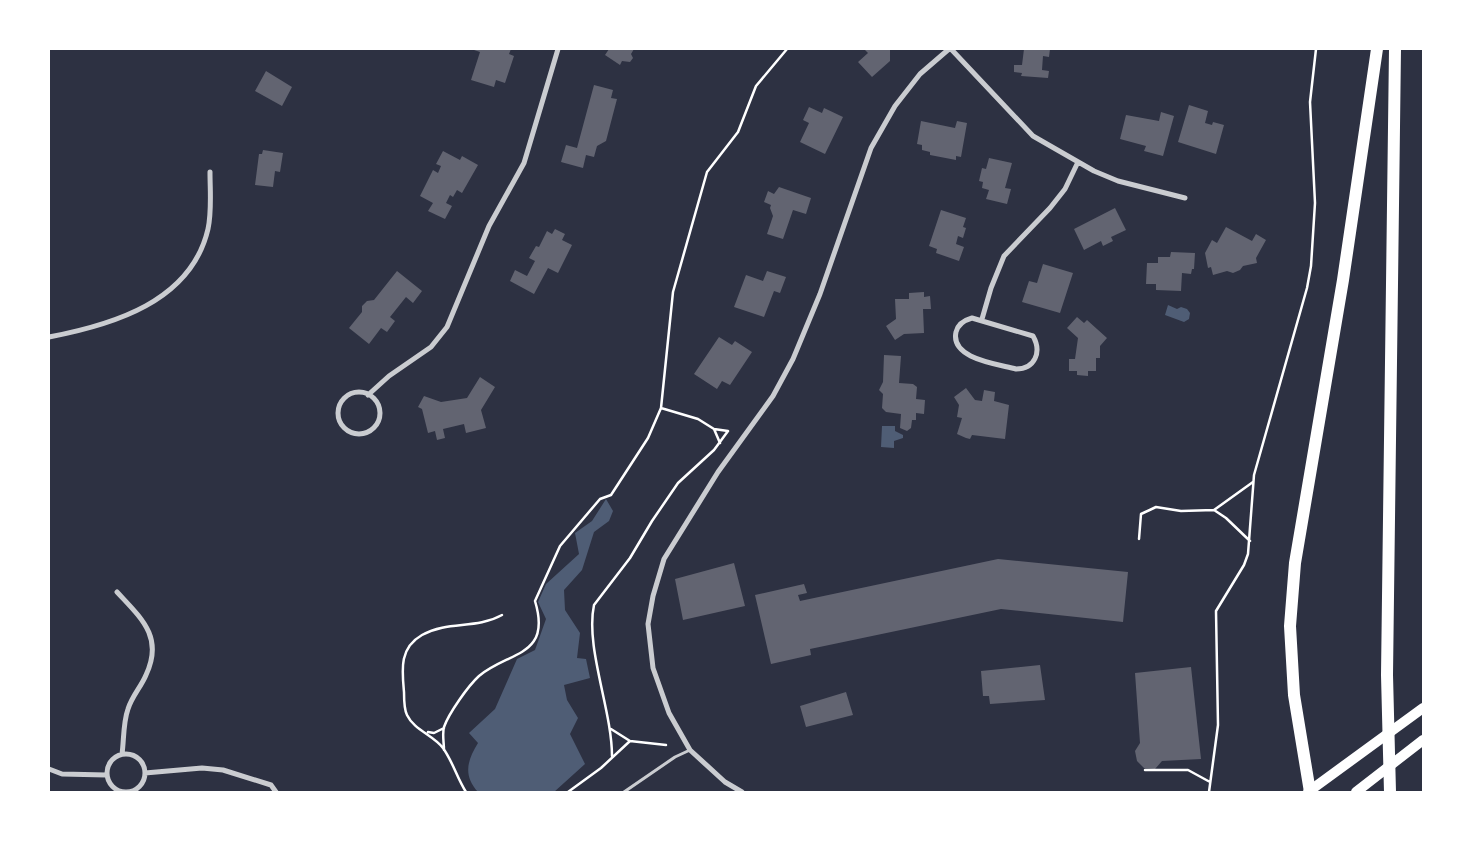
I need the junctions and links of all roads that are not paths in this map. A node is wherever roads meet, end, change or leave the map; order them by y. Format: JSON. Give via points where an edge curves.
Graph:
{"nodes":[{"id":1,"x":558,"y":49,"type":"edge"},
{"id":2,"x":950,"y":49,"type":"edge"},
{"id":3,"x":1377,"y":49,"type":"edge"},
{"id":4,"x":1395,"y":49,"type":"edge"},
{"id":5,"x":1078,"y":162,"type":"junction"},
{"id":6,"x":210,"y":172,"type":"dead end"},
{"id":7,"x":1185,"y":198,"type":"dead end"},
{"id":8,"x":982,"y":319,"type":"junction"},
{"id":9,"x":49,"y":338,"type":"edge"},
{"id":10,"x":368,"y":394,"type":"junction"},
{"id":11,"x":117,"y":592,"type":"dead end"},
{"id":12,"x":1423,"y":708,"type":"edge"},
{"id":13,"x":1423,"y":740,"type":"edge"},
{"id":14,"x":690,"y":750,"type":"junction"},
{"id":15,"x":122,"y":754,"type":"junction"},
{"id":16,"x":49,"y":769,"type":"edge"},
{"id":17,"x":106,"y":774,"type":"junction"},
{"id":18,"x":145,"y":774,"type":"junction"},
{"id":19,"x":276,"y":792,"type":"edge"},
{"id":20,"x":624,"y":792,"type":"edge"},
{"id":21,"x":742,"y":792,"type":"edge"},
{"id":22,"x":1310,"y":792,"type":"edge"},
{"id":23,"x":1356,"y":792,"type":"edge"},
{"id":24,"x":1390,"y":792,"type":"edge"}],
"edges":[{"from":1,"to":10,"type":"street","via":[[524,163],[489,226],[447,327],[431,347]]},
{"from":2,"to":5,"type":"street","via":[[1033,136]]},
{"from":2,"to":14,"type":"street","via":[[920,74],[895,106],[871,148],[820,294],[793,359],[773,396],[718,472],[664,559],[648,616],[649,641],[657,681],[672,720]]},
{"from":3,"to":22,"type":"highway","via":[[1296,563],[1290,626],[1294,695]]},
{"from":4,"to":24,"type":"highway","via":[[1388,675]]},
{"from":5,"to":7,"type":"street","via":[[1118,181]]},
{"from":5,"to":8,"type":"street","via":[[1065,190],[1004,256]]},
{"from":6,"to":9,"type":"street","via":[[208,231],[188,271],[167,293],[129,314]]},
{"from":8,"to":8,"type":"street","via":[[967,319],[958,328],[955,339],[961,351],[1016,369],[1034,362],[1038,349],[1033,336]]},
{"from":10,"to":10,"type":"street","via":[[348,394],[339,404],[340,424],[351,433],[358,435],[372,431],[380,418],[379,404]]},
{"from":11,"to":15,"type":"street","via":[[141,618],[153,644],[149,668],[128,710]]},
{"from":12,"to":22,"type":"main road"},
{"from":13,"to":23,"type":"main road"},
{"from":14,"to":20,"type":"lane"},
{"from":14,"to":21,"type":"street","via":[[725,782]]},
{"from":15,"to":17,"type":"street","via":[[109,764]]},
{"from":15,"to":18,"type":"street","via":[[138,759]]},
{"from":16,"to":17,"type":"street","via":[[62,774]]},
{"from":17,"to":18,"type":"street","via":[[117,790],[130,792],[140,785]]},
{"from":18,"to":19,"type":"street","via":[[202,768],[223,770],[271,785]]}]}
